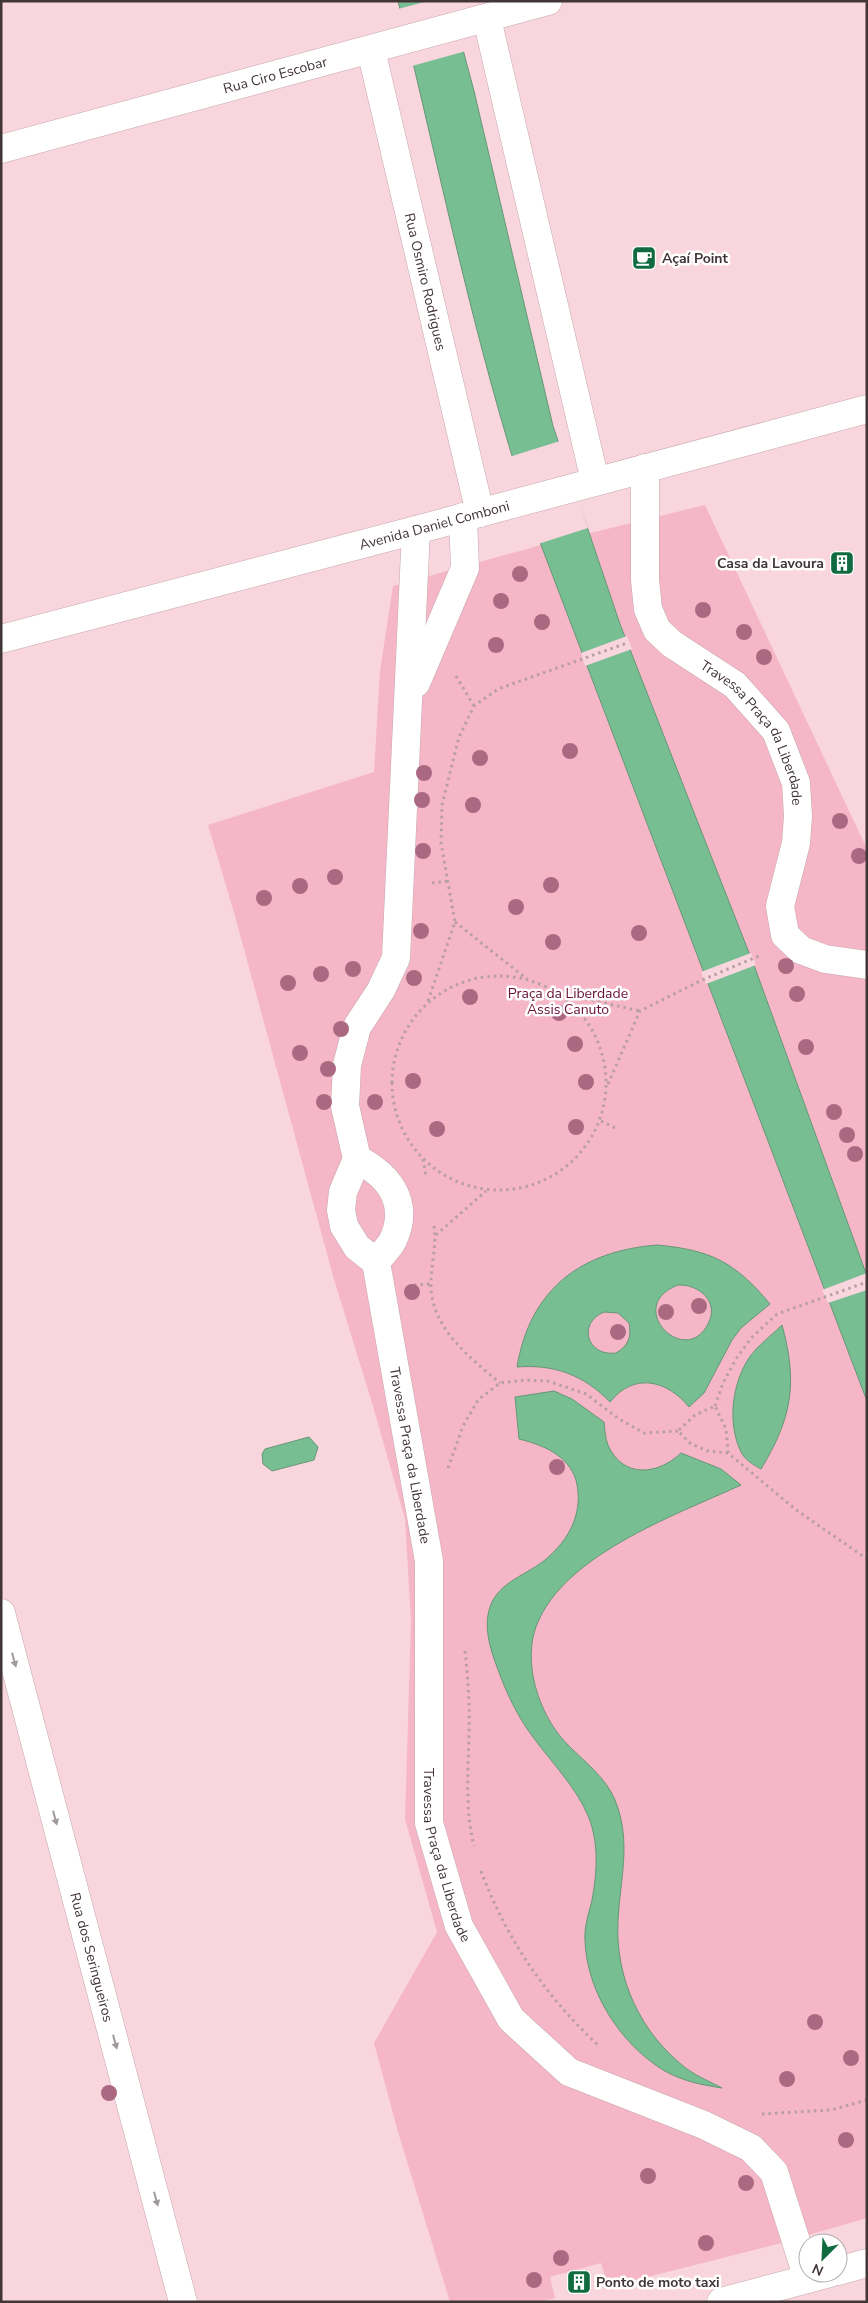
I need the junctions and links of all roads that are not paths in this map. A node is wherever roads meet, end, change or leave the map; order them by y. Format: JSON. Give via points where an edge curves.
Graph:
{"nodes":[{"id":1,"x":545,"y":2,"type":"edge"},
{"id":2,"x":486,"y":19,"type":"junction"},
{"id":3,"x":370,"y":50,"type":"junction"},
{"id":4,"x":1,"y":149,"type":"edge"},
{"id":5,"x":867,"y":408,"type":"edge"},
{"id":6,"x":645,"y":468,"type":"junction"},
{"id":7,"x":585,"y":484,"type":"junction"},
{"id":8,"x":472,"y":515,"type":"junction"},
{"id":9,"x":416,"y":530,"type":"junction"},
{"id":10,"x":1,"y":639,"type":"edge"},
{"id":11,"x":410,"y":698,"type":"junction"},
{"id":12,"x":867,"y":965,"type":"edge"},
{"id":13,"x":358,"y":1159,"type":"junction"},
{"id":14,"x":376,"y":1262,"type":"junction"},
{"id":15,"x":1,"y":1613,"type":"edge"},
{"id":16,"x":800,"y":2233,"type":"edge"},
{"id":17,"x":867,"y":2263,"type":"edge"},
{"id":18,"x":848,"y":2268,"type":"edge"},
{"id":19,"x":798,"y":2282,"type":"edge"},
{"id":20,"x":183,"y":2302,"type":"edge"},
{"id":21,"x":721,"y":2302,"type":"edge"}],
"edges":[{"from":1,"to":2,"type":"street","name":"Rua Ciro Escobar"},
{"from":2,"to":3,"type":"street","name":"Rua Ciro Escobar"},
{"from":2,"to":7,"type":"street"},
{"from":3,"to":4,"type":"street","name":"Rua Ciro Escobar"},
{"from":3,"to":8,"type":"street","name":"Rua Osmiro Rodrigues"},
{"from":5,"to":6,"type":"street","name":"Avenida Daniel Comboni"},
{"from":6,"to":7,"type":"street","name":"Avenida Daniel Comboni"},
{"from":6,"to":12,"type":"street","name":"Travessa Praça da Liberdade","via":[[645,580],[648,608],[657,630],[672,644],[735,685],[776,730],[796,783],[796,842],[780,906],[785,936],[801,950],[825,959]]},
{"from":7,"to":8,"type":"street","name":"Avenida Daniel Comboni"},
{"from":8,"to":9,"type":"street","name":"Avenida Daniel Comboni"},
{"from":8,"to":11,"type":"street","via":[[466,568]]},
{"from":9,"to":10,"type":"street","name":"Avenida Daniel Comboni"},
{"from":9,"to":11,"type":"street"},
{"from":11,"to":13,"type":"street","via":[[396,958],[381,990],[357,1027],[347,1065],[345,1106]]},
{"from":13,"to":14,"type":"street","via":[[343,1192],[341,1210],[344,1226],[356,1247]]},
{"from":13,"to":14,"type":"street","via":[[376,1169],[398,1201],[399,1220],[392,1241]]},
{"from":14,"to":16,"type":"street","name":"Travessa Praça da Liberdade","via":[[429,1561],[429,1824],[459,1926],[511,2019],[568,2072],[751,2148],[774,2172]]},
{"from":15,"to":20,"type":"street","name":"Rua dos Seringueiros","one_way":true},
{"from":17,"to":18,"type":"street"},
{"from":19,"to":21,"type":"street"}]}
